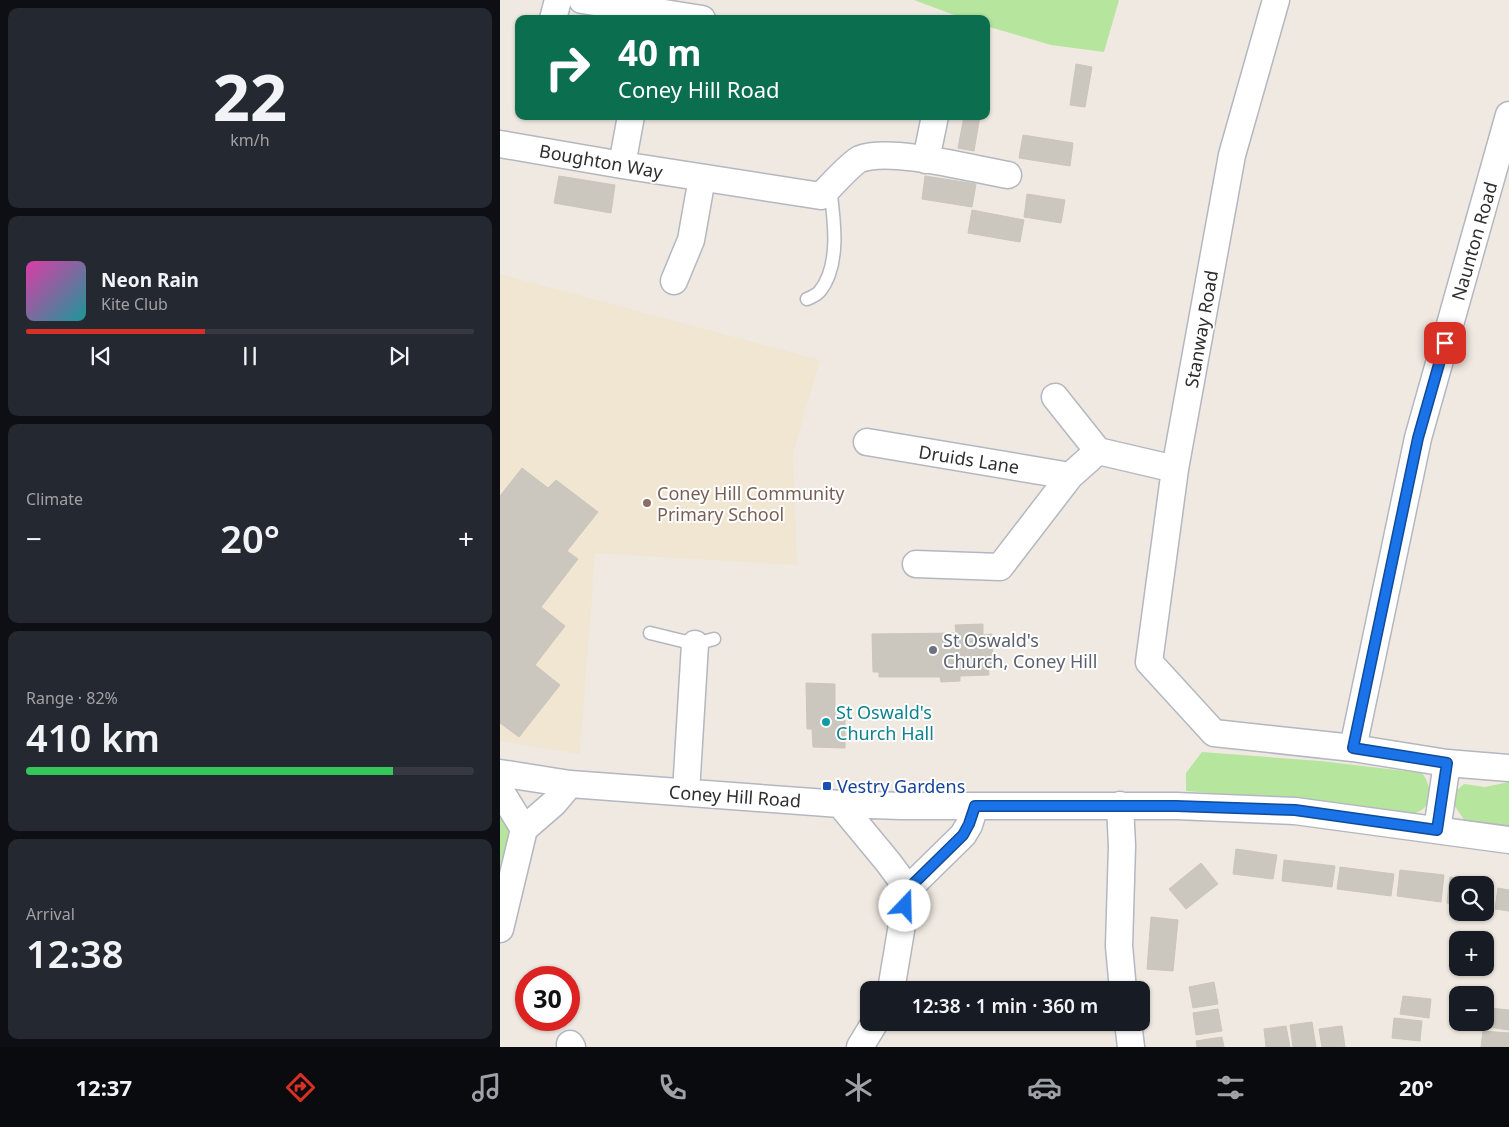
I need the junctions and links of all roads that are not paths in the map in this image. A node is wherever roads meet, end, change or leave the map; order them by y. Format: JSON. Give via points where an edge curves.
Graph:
{"nodes":[{"id":1,"x":558,"y":0,"type":"edge"},
{"id":2,"x":582,"y":0,"type":"edge"},
{"id":3,"x":1276,"y":0,"type":"edge"},
{"id":4,"x":555,"y":15,"type":"edge"},
{"id":5,"x":650,"y":15,"type":"edge"},
{"id":6,"x":1509,"y":115,"type":"edge"},
{"id":7,"x":630,"y":120,"type":"edge"},
{"id":8,"x":934,"y":120,"type":"edge"},
{"id":9,"x":500,"y":144,"type":"edge"},
{"id":10,"x":926,"y":160,"type":"junction"},
{"id":11,"x":622,"y":165,"type":"junction"},
{"id":12,"x":1008,"y":175,"type":"dead end"},
{"id":13,"x":702,"y":178,"type":"junction"},
{"id":14,"x":830,"y":188,"type":"junction"},
{"id":15,"x":674,"y":281,"type":"dead end"},
{"id":16,"x":807,"y":299,"type":"dead end"},
{"id":17,"x":1055,"y":397,"type":"dead end"},
{"id":18,"x":867,"y":442,"type":"dead end"},
{"id":19,"x":1098,"y":451,"type":"junction"},
{"id":20,"x":1175,"y":469,"type":"junction"},
{"id":21,"x":1070,"y":476,"type":"junction"},
{"id":22,"x":916,"y":564,"type":"dead end"},
{"id":23,"x":650,"y":633,"type":"dead end"},
{"id":24,"x":705,"y":642,"type":"joint"},
{"id":25,"x":1353,"y":748,"type":"junction"},
{"id":26,"x":1447,"y":763,"type":"junction"},
{"id":27,"x":1509,"y":768,"type":"edge"},
{"id":28,"x":500,"y":773,"type":"edge"},
{"id":29,"x":570,"y":784,"type":"junction"},
{"id":30,"x":500,"y":790,"type":"edge"},
{"id":31,"x":686,"y":792,"type":"junction"},
{"id":32,"x":840,"y":804,"type":"junction"},
{"id":33,"x":1120,"y":805,"type":"junction"},
{"id":34,"x":975,"y":806,"type":"junction"},
{"id":35,"x":524,"y":830,"type":"junction"},
{"id":36,"x":1437,"y":830,"type":"junction"},
{"id":37,"x":1509,"y":840,"type":"edge"},
{"id":38,"x":908,"y":889,"type":"junction"},
{"id":39,"x":500,"y":929,"type":"edge"},
{"id":40,"x":893,"y":981,"type":"edge"},
{"id":41,"x":1123,"y":981,"type":"edge"},
{"id":42,"x":869,"y":1031,"type":"edge"},
{"id":43,"x":1129,"y":1031,"type":"edge"},
{"id":44,"x":860,"y":1047,"type":"edge"},
{"id":45,"x":1131,"y":1047,"type":"edge"}],
"edges":[{"from":1,"to":4,"type":"street"},
{"from":2,"to":5,"type":"street"},
{"from":3,"to":20,"type":"street","name":"Stanway Road","via":[[1232,155]]},
{"from":6,"to":25,"type":"street","name":"Naunton Road","via":[[1418,438]]},
{"from":7,"to":11,"type":"street"},
{"from":8,"to":10,"type":"street"},
{"from":9,"to":11,"type":"street","name":"Boughton Way"},
{"from":10,"to":12,"type":"street","name":"Boughton Way"},
{"from":10,"to":14,"type":"street","name":"Boughton Way","via":[[876,155],[858,160]]},
{"from":11,"to":13,"type":"street","name":"Boughton Way"},
{"from":13,"to":14,"type":"street","name":"Boughton Way","via":[[821,196]]},
{"from":13,"to":15,"type":"street","via":[[691,240]]},
{"from":14,"to":16,"type":"lane","via":[[834,224],[832,261],[819,293]]},
{"from":17,"to":19,"type":"street"},
{"from":18,"to":21,"type":"street","name":"Druids Lane"},
{"from":19,"to":20,"type":"street"},
{"from":19,"to":21,"type":"street"},
{"from":20,"to":25,"type":"street","name":"Stanway Road","via":[[1149,662],[1214,733]]},
{"from":21,"to":22,"type":"street","via":[[1000,567]]},
{"from":23,"to":24,"type":"lane"},
{"from":24,"to":31,"type":"street"},
{"from":25,"to":26,"type":"street"},
{"from":26,"to":27,"type":"street"},
{"from":26,"to":36,"type":"street"},
{"from":28,"to":29,"type":"street","name":"Coney Hill Road"},
{"from":29,"to":31,"type":"street","name":"Coney Hill Road"},
{"from":29,"to":35,"type":"street"},
{"from":30,"to":35,"type":"street"},
{"from":31,"to":32,"type":"street","name":"Coney Hill Road"},
{"from":32,"to":34,"type":"street","name":"Coney Hill Road"},
{"from":32,"to":38,"type":"street"},
{"from":33,"to":34,"type":"street","name":"Coney Hill Road"},
{"from":33,"to":36,"type":"street","name":"Coney Hill Road","via":[[1295,810]]},
{"from":33,"to":41,"type":"street","via":[[1119,946]]},
{"from":34,"to":38,"type":"street","via":[[963,835]]},
{"from":35,"to":39,"type":"street"},
{"from":36,"to":37,"type":"street","name":"Coney Hill Road"},
{"from":38,"to":40,"type":"street"},
{"from":42,"to":44,"type":"street"},
{"from":43,"to":45,"type":"street"}]}
